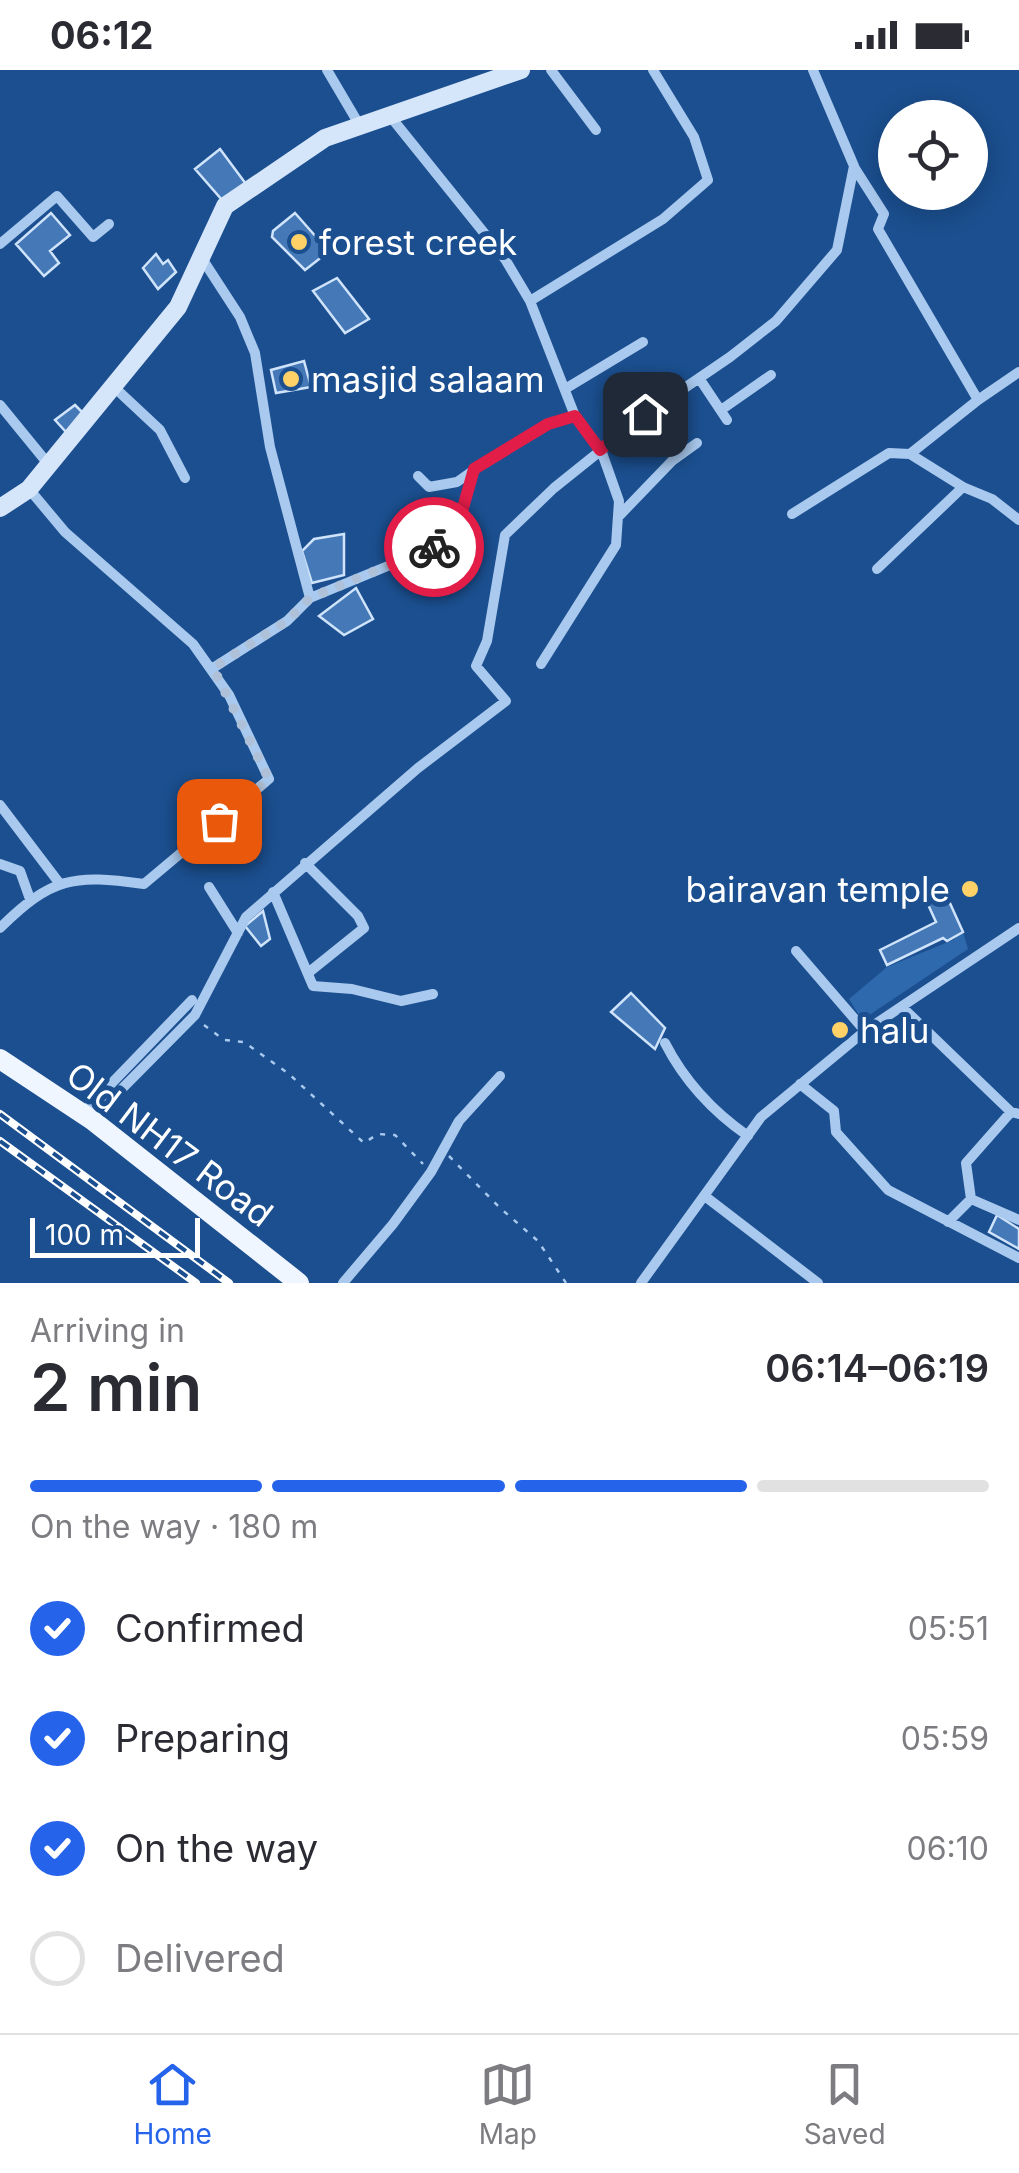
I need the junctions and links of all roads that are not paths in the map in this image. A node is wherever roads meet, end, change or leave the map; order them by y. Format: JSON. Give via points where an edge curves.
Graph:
{"nodes":[{"id":1,"x":328,"y":70,"type":"edge"},
{"id":2,"x":521,"y":70,"type":"edge"},
{"id":3,"x":551,"y":70,"type":"edge"},
{"id":4,"x":653,"y":70,"type":"edge"},
{"id":5,"x":812,"y":70,"type":"edge"},
{"id":6,"x":390,"y":116,"type":"junction"},
{"id":7,"x":360,"y":126,"type":"junction"},
{"id":8,"x":596,"y":130,"type":"dead end"},
{"id":9,"x":854,"y":166,"type":"junction"},
{"id":10,"x":109,"y":224,"type":"dead end"},
{"id":11,"x":0,"y":244,"type":"edge"},
{"id":12,"x":203,"y":260,"type":"junction"},
{"id":13,"x":530,"y":301,"type":"junction"},
{"id":14,"x":643,"y":342,"type":"dead end"},
{"id":15,"x":1019,"y":372,"type":"edge"},
{"id":16,"x":771,"y":375,"type":"dead end"},
{"id":17,"x":698,"y":378,"type":"junction"},
{"id":18,"x":114,"y":387,"type":"junction"},
{"id":19,"x":565,"y":390,"type":"junction"},
{"id":20,"x":978,"y":400,"type":"junction"},
{"id":21,"x":0,"y":405,"type":"edge"},
{"id":22,"x":575,"y":416,"type":"junction"},
{"id":23,"x":698,"y":442,"type":"dead end"},
{"id":24,"x":600,"y":450,"type":"junction"},
{"id":25,"x":910,"y":454,"type":"junction"},
{"id":26,"x":49,"y":465,"type":"junction"},
{"id":27,"x":474,"y":469,"type":"junction"},
{"id":28,"x":418,"y":476,"type":"dead end"},
{"id":29,"x":185,"y":478,"type":"dead end"},
{"id":30,"x":963,"y":487,"type":"junction"},
{"id":31,"x":29,"y":489,"type":"junction"},
{"id":32,"x":0,"y":508,"type":"edge"},
{"id":33,"x":792,"y":514,"type":"dead end"},
{"id":34,"x":620,"y":516,"type":"junction"},
{"id":35,"x":1019,"y":520,"type":"edge"},
{"id":36,"x":877,"y":570,"type":"dead end"},
{"id":37,"x":310,"y":598,"type":"junction"},
{"id":38,"x":540,"y":664,"type":"dead end"},
{"id":39,"x":213,"y":668,"type":"junction"},
{"id":40,"x":0,"y":804,"type":"edge"},
{"id":41,"x":305,"y":863,"type":"junction"},
{"id":42,"x":0,"y":864,"type":"edge"},
{"id":43,"x":60,"y":884,"type":"junction"},
{"id":44,"x":209,"y":887,"type":"dead end"},
{"id":45,"x":273,"y":892,"type":"junction"},
{"id":46,"x":30,"y":899,"type":"junction"},
{"id":47,"x":0,"y":928,"type":"edge"},
{"id":48,"x":1019,"y":928,"type":"edge"},
{"id":49,"x":238,"y":932,"type":"junction"},
{"id":50,"x":796,"y":951,"type":"dead end"},
{"id":51,"x":308,"y":974,"type":"junction"},
{"id":52,"x":433,"y":994,"type":"dead end"},
{"id":53,"x":192,"y":1000,"type":"dead end"},
{"id":54,"x":902,"y":1007,"type":"junction"},
{"id":55,"x":866,"y":1031,"type":"junction"},
{"id":56,"x":664,"y":1043,"type":"dead end"},
{"id":57,"x":0,"y":1060,"type":"edge"},
{"id":58,"x":500,"y":1076,"type":"dead end"},
{"id":59,"x":800,"y":1084,"type":"junction"},
{"id":60,"x":1015,"y":1113,"type":"edge"},
{"id":61,"x":87,"y":1117,"type":"junction"},
{"id":62,"x":748,"y":1136,"type":"junction"},
{"id":63,"x":706,"y":1197,"type":"junction"},
{"id":64,"x":970,"y":1200,"type":"junction"},
{"id":65,"x":1019,"y":1220,"type":"edge"},
{"id":66,"x":948,"y":1222,"type":"junction"},
{"id":67,"x":1019,"y":1258,"type":"edge"},
{"id":68,"x":298,"y":1283,"type":"edge"},
{"id":69,"x":342,"y":1283,"type":"edge"},
{"id":70,"x":641,"y":1283,"type":"edge"},
{"id":71,"x":818,"y":1283,"type":"edge"}],
"edges":[{"from":1,"to":7,"type":"street"},
{"from":2,"to":6,"type":"street"},
{"from":3,"to":8,"type":"street"},
{"from":4,"to":13,"type":"street","via":[[694,137],[708,180],[664,219]]},
{"from":5,"to":9,"type":"street"},
{"from":6,"to":7,"type":"street"},
{"from":6,"to":13,"type":"street","via":[[505,259]]},
{"from":7,"to":12,"type":"street","via":[[324,138],[225,206]]},
{"from":9,"to":17,"type":"street","via":[[837,250],[776,321]]},
{"from":9,"to":20,"type":"street","via":[[884,214],[878,228]]},
{"from":10,"to":11,"type":"street","via":[[94,236],[57,196]]},
{"from":12,"to":18,"type":"street","via":[[178,307]]},
{"from":12,"to":37,"type":"street","via":[[255,354],[270,447]]},
{"from":13,"to":19,"type":"street"},
{"from":14,"to":19,"type":"street"},
{"from":15,"to":20,"type":"street"},
{"from":16,"to":17,"type":"street","via":[[724,415]]},
{"from":17,"to":24,"type":"street"},
{"from":18,"to":26,"type":"street"},
{"from":18,"to":29,"type":"street","via":[[160,430]]},
{"from":19,"to":22,"type":"street"},
{"from":20,"to":25,"type":"street"},
{"from":21,"to":26,"type":"street"},
{"from":22,"to":24,"type":"street"},
{"from":22,"to":27,"type":"street","via":[[548,424]]},
{"from":23,"to":34,"type":"street"},
{"from":24,"to":34,"type":"street"},
{"from":24,"to":41,"type":"street","via":[[504,535],[487,641],[476,666],[506,701]]},
{"from":25,"to":30,"type":"street"},
{"from":25,"to":33,"type":"street","via":[[889,453]]},
{"from":26,"to":31,"type":"street"},
{"from":27,"to":28,"type":"street","via":[[457,482],[429,488]]},
{"from":27,"to":37,"type":"street","via":[[459,522],[434,548]]},
{"from":30,"to":35,"type":"street"},
{"from":30,"to":36,"type":"street"},
{"from":31,"to":32,"type":"street"},
{"from":31,"to":39,"type":"street","via":[[65,532]]},
{"from":34,"to":38,"type":"street","via":[[616,545]]},
{"from":37,"to":39,"type":"street","via":[[287,621]]},
{"from":39,"to":43,"type":"street","via":[[269,779],[144,884],[94,877]]},
{"from":40,"to":43,"type":"street"},
{"from":41,"to":45,"type":"street"},
{"from":41,"to":51,"type":"street","via":[[364,928]]},
{"from":42,"to":46,"type":"street","via":[[20,871]]},
{"from":43,"to":46,"type":"street"},
{"from":44,"to":49,"type":"street"},
{"from":45,"to":49,"type":"street"},
{"from":45,"to":51,"type":"street"},
{"from":46,"to":47,"type":"street"},
{"from":48,"to":54,"type":"street"},
{"from":49,"to":61,"type":"street","via":[[195,1015]]},
{"from":50,"to":55,"type":"street"},
{"from":51,"to":52,"type":"street","via":[[313,986],[401,1001]]},
{"from":53,"to":61,"type":"street"},
{"from":54,"to":55,"type":"street"},
{"from":54,"to":60,"type":"street"},
{"from":55,"to":59,"type":"street"},
{"from":56,"to":62,"type":"street","via":[[683,1078]]},
{"from":57,"to":61,"type":"main road","name":"Old NH17 Road"},
{"from":58,"to":69,"type":"street","via":[[459,1120],[394,1224]]},
{"from":59,"to":62,"type":"street"},
{"from":59,"to":66,"type":"street","via":[[834,1111],[836,1132],[888,1190]]},
{"from":60,"to":64,"type":"street","via":[[966,1162]]},
{"from":61,"to":68,"type":"main road","name":"Old NH17 Road"},
{"from":62,"to":63,"type":"street"},
{"from":63,"to":70,"type":"street"},
{"from":63,"to":71,"type":"street"},
{"from":64,"to":65,"type":"street"},
{"from":64,"to":66,"type":"street"},
{"from":66,"to":67,"type":"street"}]}
